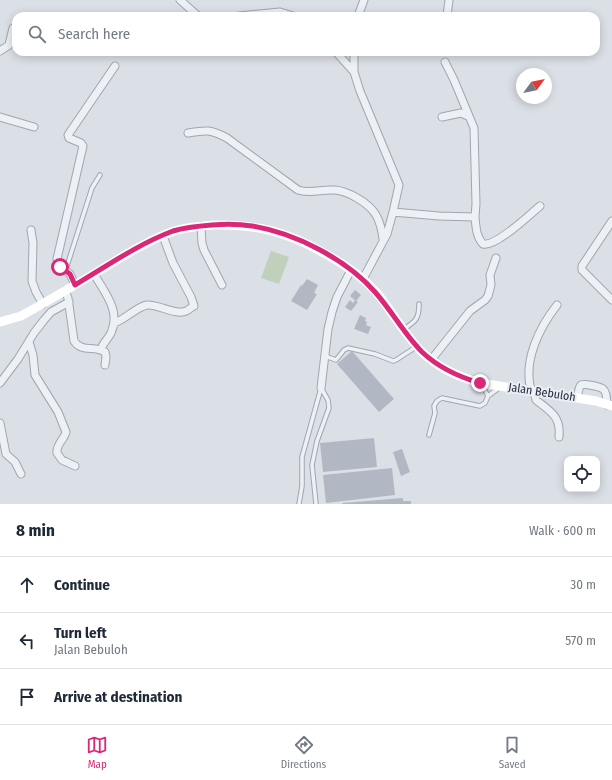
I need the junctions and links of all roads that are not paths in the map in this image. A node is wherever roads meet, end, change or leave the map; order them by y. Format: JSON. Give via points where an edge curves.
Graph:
{"nodes":[{"id":1,"x":180,"y":0,"type":"edge"},
{"id":2,"x":364,"y":0,"type":"edge"},
{"id":3,"x":449,"y":0,"type":"edge"},
{"id":4,"x":194,"y":12,"type":"edge"},
{"id":5,"x":360,"y":12,"type":"edge"},
{"id":6,"x":448,"y":12,"type":"edge"},
{"id":7,"x":12,"y":32,"type":"edge"},
{"id":8,"x":0,"y":51,"type":"edge"},
{"id":9,"x":340,"y":56,"type":"edge"},
{"id":10,"x":354,"y":56,"type":"edge"},
{"id":11,"x":445,"y":62,"type":"dead end"},
{"id":12,"x":115,"y":66,"type":"dead end"},
{"id":13,"x":354,"y":72,"type":"junction"},
{"id":14,"x":468,"y":116,"type":"junction"},
{"id":15,"x":0,"y":117,"type":"edge"},
{"id":16,"x":442,"y":117,"type":"dead end"},
{"id":17,"x":34,"y":127,"type":"dead end"},
{"id":18,"x":188,"y":133,"type":"dead end"},
{"id":19,"x":100,"y":175,"type":"dead end"},
{"id":20,"x":540,"y":206,"type":"dead end"},
{"id":21,"x":393,"y":212,"type":"junction"},
{"id":22,"x":475,"y":217,"type":"junction"},
{"id":23,"x":612,"y":221,"type":"edge"},
{"id":24,"x":201,"y":226,"type":"junction"},
{"id":25,"x":31,"y":230,"type":"dead end"},
{"id":26,"x":162,"y":236,"type":"junction"},
{"id":27,"x":383,"y":239,"type":"junction"},
{"id":28,"x":496,"y":258,"type":"dead end"},
{"id":29,"x":66,"y":270,"type":"junction"},
{"id":30,"x":351,"y":270,"type":"junction"},
{"id":31,"x":94,"y":274,"type":"junction"},
{"id":32,"x":363,"y":279,"type":"junction"},
{"id":33,"x":75,"y":285,"type":"junction"},
{"id":34,"x":222,"y":285,"type":"dead end"},
{"id":35,"x":65,"y":291,"type":"junction"},
{"id":36,"x":611,"y":295,"type":"edge"},
{"id":37,"x":69,"y":302,"type":"junction"},
{"id":38,"x":43,"y":304,"type":"junction"},
{"id":39,"x":419,"y":304,"type":"dead end"},
{"id":40,"x":557,"y":305,"type":"dead end"},
{"id":41,"x":0,"y":322,"type":"edge"},
{"id":42,"x":114,"y":323,"type":"junction"},
{"id":43,"x":404,"y":329,"type":"junction"},
{"id":44,"x":29,"y":342,"type":"junction"},
{"id":45,"x":417,"y":346,"type":"junction"},
{"id":46,"x":101,"y":349,"type":"junction"},
{"id":47,"x":325,"y":356,"type":"junction"},
{"id":48,"x":432,"y":360,"type":"junction"},
{"id":49,"x":105,"y":365,"type":"dead end"},
{"id":50,"x":0,"y":383,"type":"edge"},
{"id":51,"x":480,"y":383,"type":"junction"},
{"id":52,"x":501,"y":386,"type":"junction"},
{"id":53,"x":321,"y":388,"type":"junction"},
{"id":54,"x":534,"y":391,"type":"junction"},
{"id":55,"x":488,"y":396,"type":"junction"},
{"id":56,"x":578,"y":398,"type":"junction"},
{"id":57,"x":610,"y":405,"type":"edge"},
{"id":58,"x":0,"y":423,"type":"edge"},
{"id":59,"x":429,"y":435,"type":"dead end"},
{"id":60,"x":559,"y":437,"type":"dead end"},
{"id":61,"x":76,"y":466,"type":"dead end"},
{"id":62,"x":21,"y":474,"type":"dead end"},
{"id":63,"x":299,"y":504,"type":"edge"},
{"id":64,"x":316,"y":504,"type":"edge"}],
"edges":[{"from":1,"to":4,"type":"street"},
{"from":2,"to":5,"type":"street"},
{"from":3,"to":6,"type":"street"},
{"from":7,"to":8,"type":"street","via":[[9,45]]},
{"from":9,"to":13,"type":"street"},
{"from":10,"to":13,"type":"street"},
{"from":11,"to":14,"type":"street"},
{"from":12,"to":29,"type":"street","via":[[68,135],[83,146],[57,259],[58,265]]},
{"from":13,"to":21,"type":"street","via":[[397,180]]},
{"from":14,"to":16,"type":"street","via":[[461,113]]},
{"from":14,"to":22,"type":"street","via":[[474,128]]},
{"from":15,"to":17,"type":"street"},
{"from":18,"to":27,"type":"street","via":[[204,130],[227,138],[298,190],[336,190],[352,196],[373,211]]},
{"from":19,"to":29,"type":"lane","via":[[92,188]]},
{"from":20,"to":22,"type":"street","via":[[507,234],[489,245],[482,244],[477,235]]},
{"from":21,"to":22,"type":"street"},
{"from":21,"to":27,"type":"street","via":[[387,234]]},
{"from":23,"to":36,"type":"street","via":[[582,266],[582,270]]},
{"from":24,"to":26,"type":"main road","name":"Jalan Bebuloh"},
{"from":24,"to":30,"type":"main road","name":"Jalan Bebuloh","via":[[258,227],[298,240],[329,255]]},
{"from":24,"to":34,"type":"street","via":[[204,250]]},
{"from":25,"to":38,"type":"street","via":[[32,281]]},
{"from":26,"to":31,"type":"main road","name":"Jalan Bebuloh"},
{"from":26,"to":42,"type":"street","via":[[194,306],[186,312],[146,305],[120,322]]},
{"from":27,"to":32,"type":"street"},
{"from":28,"to":48,"type":"street","via":[[490,275],[488,296],[470,310]]},
{"from":29,"to":33,"type":"street"},
{"from":30,"to":32,"type":"main road","name":"Jalan Bebuloh"},
{"from":30,"to":47,"type":"street","via":[[332,312]]},
{"from":31,"to":33,"type":"main road","name":"Jalan Bebuloh"},
{"from":31,"to":42,"type":"street","via":[[111,301]]},
{"from":32,"to":43,"type":"main road","name":"Jalan Bebuloh"},
{"from":33,"to":35,"type":"main road","name":"Jalan Bebuloh"},
{"from":35,"to":37,"type":"street"},
{"from":35,"to":38,"type":"main road","name":"Jalan Bebuloh"},
{"from":37,"to":44,"type":"street","via":[[51,312]]},
{"from":37,"to":46,"type":"street","via":[[76,344],[82,348]]},
{"from":38,"to":41,"type":"main road","name":"Jalan Bebuloh","via":[[21,316]]},
{"from":39,"to":43,"type":"lane","via":[[418,318]]},
{"from":40,"to":54,"type":"street","via":[[549,316],[530,357],[529,383]]},
{"from":42,"to":46,"type":"street"},
{"from":43,"to":45,"type":"main road","name":"Jalan Bebuloh"},
{"from":44,"to":50,"type":"street"},
{"from":44,"to":61,"type":"street","via":[[35,375],[58,412],[66,432],[58,445],[57,453],[62,460]]},
{"from":45,"to":47,"type":"lane","via":[[396,360],[348,348],[336,360]]},
{"from":45,"to":48,"type":"main road","name":"Jalan Bebuloh"},
{"from":46,"to":49,"type":"street","via":[[105,352]]},
{"from":47,"to":53,"type":"street"},
{"from":48,"to":51,"type":"main road","name":"Jalan Bebuloh","via":[[463,378]]},
{"from":51,"to":52,"type":"main road","name":"Jalan Bebuloh"},
{"from":51,"to":55,"type":"lane"},
{"from":52,"to":54,"type":"main road","name":"Jalan Bebuloh"},
{"from":52,"to":55,"type":"lane"},
{"from":53,"to":63,"type":"lane","via":[[302,458]]},
{"from":53,"to":64,"type":"lane","via":[[328,400],[329,408],[317,441],[312,465]]},
{"from":54,"to":56,"type":"main road","name":"Jalan Bebuloh"},
{"from":54,"to":60,"type":"street","via":[[536,400],[555,416],[560,430]]},
{"from":55,"to":59,"type":"lane","via":[[485,403],[480,406],[440,399],[434,406],[435,413]]},
{"from":56,"to":57,"type":"main road","name":"Jalan Bebuloh"},
{"from":56,"to":57,"type":"street","via":[[579,387],[585,384],[601,388],[606,393]]},
{"from":58,"to":62,"type":"street","via":[[6,454]]}]}
